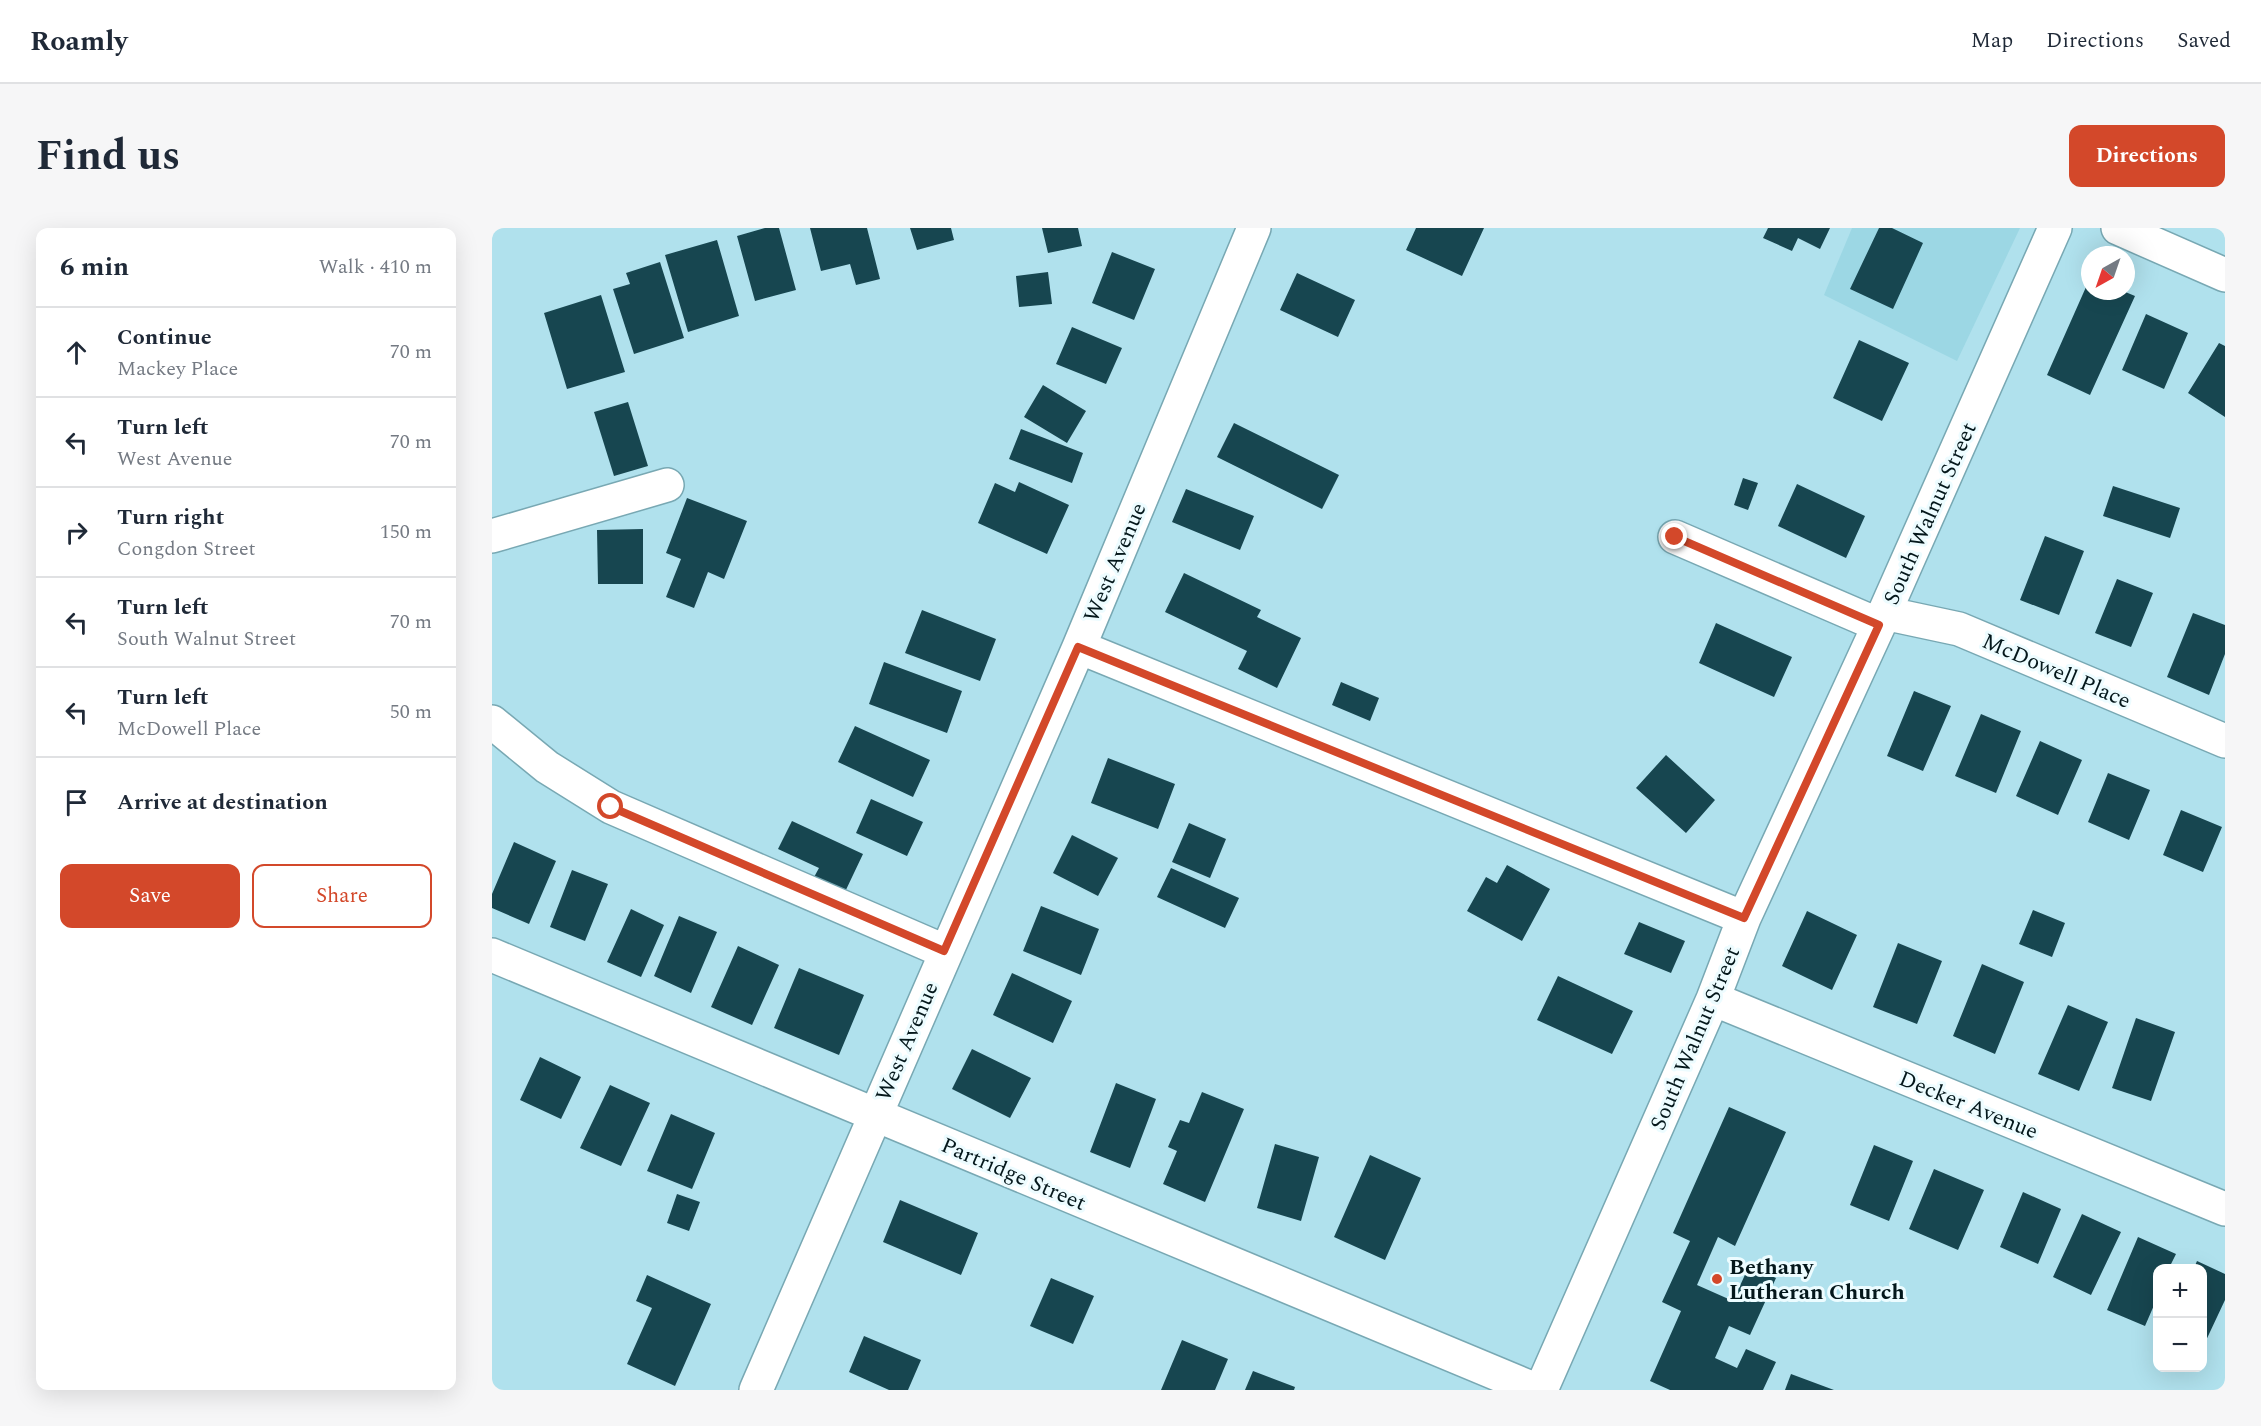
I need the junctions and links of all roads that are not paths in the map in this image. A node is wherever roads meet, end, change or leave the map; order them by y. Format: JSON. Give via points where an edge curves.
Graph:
{"nodes":[{"id":1,"x":1254,"y":228,"type":"edge"},
{"id":2,"x":2055,"y":228,"type":"edge"},
{"id":3,"x":2118,"y":228,"type":"edge"},
{"id":4,"x":2225,"y":275,"type":"edge"},
{"id":5,"x":667,"y":485,"type":"dead end"},
{"id":6,"x":492,"y":536,"type":"edge"},
{"id":7,"x":1675,"y":537,"type":"dead end"},
{"id":8,"x":1882,"y":619,"type":"junction"},
{"id":9,"x":1078,"y":647,"type":"junction"},
{"id":10,"x":492,"y":722,"type":"edge"},
{"id":11,"x":2225,"y":741,"type":"edge"},
{"id":12,"x":1744,"y":918,"type":"junction"},
{"id":13,"x":944,"y":951,"type":"junction"},
{"id":14,"x":492,"y":955,"type":"edge"},
{"id":15,"x":1713,"y":999,"type":"junction"},
{"id":16,"x":875,"y":1115,"type":"junction"},
{"id":17,"x":2225,"y":1209,"type":"edge"},
{"id":18,"x":756,"y":1390,"type":"edge"},
{"id":19,"x":1536,"y":1390,"type":"edge"},
{"id":20,"x":1542,"y":1390,"type":"edge"}],
"edges":[{"from":1,"to":9,"type":"street","name":"West Avenue"},
{"from":2,"to":8,"type":"street","name":"South Walnut Street"},
{"from":3,"to":4,"type":"street"},
{"from":5,"to":6,"type":"street"},
{"from":7,"to":8,"type":"street","name":"McDowell Place"},
{"from":8,"to":11,"type":"street","name":"McDowell Place","via":[[1959,629]]},
{"from":8,"to":12,"type":"street","name":"South Walnut Street"},
{"from":9,"to":12,"type":"street"},
{"from":9,"to":13,"type":"street","name":"West Avenue"},
{"from":10,"to":13,"type":"street","via":[[547,767],[611,807]]},
{"from":12,"to":15,"type":"street","name":"South Walnut Street"},
{"from":13,"to":16,"type":"street","name":"West Avenue"},
{"from":14,"to":16,"type":"street","name":"Partridge Street"},
{"from":15,"to":17,"type":"street","name":"Decker Avenue"},
{"from":15,"to":20,"type":"street","name":"South Walnut Street"},
{"from":16,"to":18,"type":"street","name":"West Avenue"},
{"from":16,"to":19,"type":"street","name":"Partridge Street"}]}
